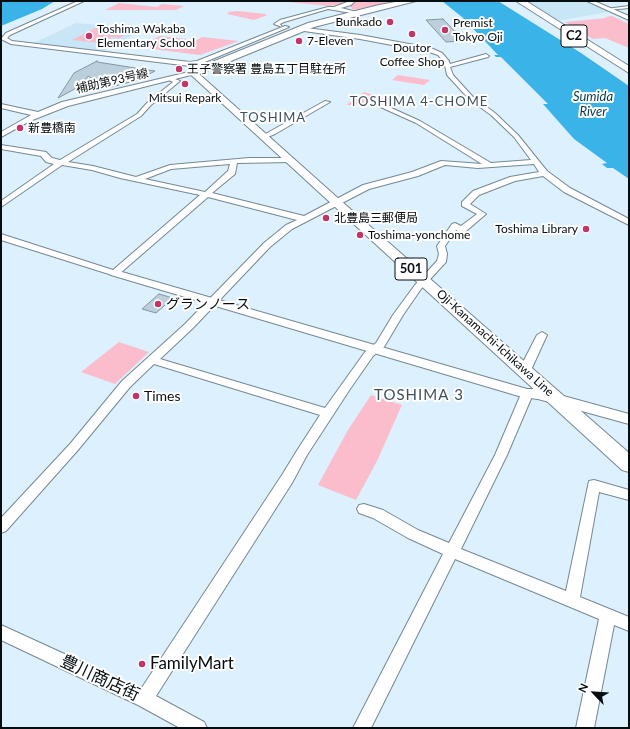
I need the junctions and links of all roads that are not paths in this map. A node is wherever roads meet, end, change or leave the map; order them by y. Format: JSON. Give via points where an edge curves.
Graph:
{"nodes":[{"id":1,"x":82,"y":1,"type":"edge"},
{"id":2,"x":353,"y":1,"type":"edge"},
{"id":3,"x":413,"y":1,"type":"edge"},
{"id":4,"x":521,"y":1,"type":"edge"},
{"id":5,"x":590,"y":1,"type":"edge"},
{"id":6,"x":629,"y":7,"type":"edge"},
{"id":7,"x":335,"y":8,"type":"junction"},
{"id":8,"x":608,"y":9,"type":"junction"},
{"id":9,"x":355,"y":13,"type":"junction"},
{"id":10,"x":629,"y":18,"type":"edge"},
{"id":11,"x":287,"y":27,"type":"junction"},
{"id":12,"x":299,"y":29,"type":"junction"},
{"id":13,"x":486,"y":56,"type":"dead end"},
{"id":14,"x":446,"y":64,"type":"junction"},
{"id":15,"x":629,"y":69,"type":"edge"},
{"id":16,"x":193,"y":73,"type":"junction"},
{"id":17,"x":170,"y":79,"type":"junction"},
{"id":18,"x":327,"y":102,"type":"dead end"},
{"id":19,"x":378,"y":104,"type":"dead end"},
{"id":20,"x":1,"y":106,"type":"edge"},
{"id":21,"x":38,"y":114,"type":"junction"},
{"id":22,"x":1,"y":136,"type":"edge"},
{"id":23,"x":263,"y":137,"type":"junction"},
{"id":24,"x":1,"y":146,"type":"edge"},
{"id":25,"x":288,"y":160,"type":"junction"},
{"id":26,"x":234,"y":161,"type":"junction"},
{"id":27,"x":62,"y":162,"type":"junction"},
{"id":28,"x":536,"y":162,"type":"junction"},
{"id":29,"x":489,"y":165,"type":"junction"},
{"id":30,"x":544,"y":173,"type":"junction"},
{"id":31,"x":136,"y":179,"type":"junction"},
{"id":32,"x":206,"y":194,"type":"junction"},
{"id":33,"x":336,"y":203,"type":"junction"},
{"id":34,"x":1,"y":205,"type":"edge"},
{"id":35,"x":305,"y":219,"type":"junction"},
{"id":36,"x":629,"y":222,"type":"edge"},
{"id":37,"x":1,"y":237,"type":"edge"},
{"id":38,"x":115,"y":273,"type":"junction"},
{"id":39,"x":425,"y":282,"type":"junction"},
{"id":40,"x":212,"y":302,"type":"junction"},
{"id":41,"x":542,"y":334,"type":"dead end"},
{"id":42,"x":375,"y":349,"type":"junction"},
{"id":43,"x":151,"y":360,"type":"junction"},
{"id":44,"x":525,"y":370,"type":"junction"},
{"id":45,"x":527,"y":394,"type":"junction"},
{"id":46,"x":558,"y":400,"type":"junction"},
{"id":47,"x":327,"y":413,"type":"junction"},
{"id":48,"x":629,"y":419,"type":"edge"},
{"id":49,"x":629,"y":465,"type":"edge"},
{"id":50,"x":629,"y":495,"type":"edge"},
{"id":51,"x":364,"y":509,"type":"dead end"},
{"id":52,"x":1,"y":527,"type":"edge"},
{"id":53,"x":451,"y":551,"type":"junction"},
{"id":54,"x":572,"y":601,"type":"junction"},
{"id":55,"x":608,"y":615,"type":"junction"},
{"id":56,"x":629,"y":624,"type":"edge"},
{"id":57,"x":1,"y":632,"type":"edge"},
{"id":58,"x":144,"y":699,"type":"junction"},
{"id":59,"x":198,"y":728,"type":"edge"},
{"id":60,"x":362,"y":728,"type":"edge"},
{"id":61,"x":585,"y":728,"type":"edge"}],
"edges":[{"from":1,"to":11,"type":"street","via":[[4,37],[8,41],[28,44],[190,64]]},
{"from":2,"to":7,"type":"street"},
{"from":3,"to":9,"type":"main road"},
{"from":4,"to":15,"type":"highway","number":"C2"},
{"from":5,"to":8,"type":"street"},
{"from":6,"to":8,"type":"street"},
{"from":7,"to":9,"type":"street"},
{"from":7,"to":11,"type":"street","via":[[326,8],[276,24]]},
{"from":8,"to":10,"type":"street"},
{"from":9,"to":12,"type":"main road"},
{"from":11,"to":12,"type":"street"},
{"from":12,"to":14,"type":"street","via":[[431,50],[440,54]]},
{"from":12,"to":16,"type":"main road"},
{"from":13,"to":14,"type":"street"},
{"from":14,"to":28,"type":"street","via":[[450,75],[470,98],[493,114],[516,136]]},
{"from":16,"to":17,"type":"street","name":"補助第93号線"},
{"from":16,"to":23,"type":"main road","name":"Oji-Kanamachi-Ichikawa Line","number":"501"},
{"from":17,"to":21,"type":"street","name":"補助第93号線","via":[[86,98]]},
{"from":17,"to":27,"type":"street","via":[[177,82],[139,115]]},
{"from":18,"to":23,"type":"street"},
{"from":19,"to":29,"type":"street","via":[[418,122]]},
{"from":20,"to":21,"type":"street"},
{"from":21,"to":22,"type":"street","name":"補助第93号線"},
{"from":23,"to":25,"type":"main road","name":"Oji-Kanamachi-Ichikawa Line","number":"501"},
{"from":24,"to":27,"type":"street","via":[[43,154],[49,160]]},
{"from":25,"to":26,"type":"street"},
{"from":25,"to":33,"type":"main road","name":"Oji-Kanamachi-Ichikawa Line","number":"501"},
{"from":26,"to":31,"type":"street","via":[[170,167]]},
{"from":26,"to":32,"type":"street","via":[[232,172]]},
{"from":27,"to":31,"type":"street"},
{"from":27,"to":34,"type":"street"},
{"from":28,"to":29,"type":"street"},
{"from":28,"to":30,"type":"street"},
{"from":29,"to":33,"type":"street","via":[[444,163],[366,187]]},
{"from":30,"to":36,"type":"street","via":[[567,190]]},
{"from":30,"to":39,"type":"street","via":[[513,179],[476,193],[465,204],[482,214],[462,230],[454,226],[441,246],[441,262]]},
{"from":31,"to":32,"type":"street"},
{"from":32,"to":35,"type":"street"},
{"from":32,"to":38,"type":"street"},
{"from":33,"to":35,"type":"street"},
{"from":33,"to":39,"type":"main road","name":"Oji-Kanamachi-Ichikawa Line","number":"501"},
{"from":35,"to":40,"type":"street","via":[[289,227],[267,245]]},
{"from":37,"to":38,"type":"street"},
{"from":38,"to":40,"type":"street"},
{"from":39,"to":42,"type":"street","via":[[418,287]]},
{"from":39,"to":44,"type":"main road","name":"Oji-Kanamachi-Ichikawa Line","number":"501"},
{"from":40,"to":42,"type":"street"},
{"from":40,"to":43,"type":"street"},
{"from":41,"to":44,"type":"street"},
{"from":42,"to":45,"type":"street"},
{"from":42,"to":47,"type":"street"},
{"from":43,"to":47,"type":"street"},
{"from":43,"to":52,"type":"street","via":[[126,384],[74,447]]},
{"from":44,"to":46,"type":"main road","name":"Oji-Kanamachi-Ichikawa Line","number":"501"},
{"from":45,"to":46,"type":"street","via":[[538,394]]},
{"from":45,"to":53,"type":"street","via":[[501,455]]},
{"from":46,"to":48,"type":"street"},
{"from":46,"to":49,"type":"main road","name":"Oji-Kanamachi-Ichikawa Line","number":"501"},
{"from":47,"to":58,"type":"street"},
{"from":50,"to":54,"type":"street","via":[[594,485]]},
{"from":51,"to":53,"type":"street"},
{"from":53,"to":54,"type":"street"},
{"from":53,"to":60,"type":"street"},
{"from":54,"to":55,"type":"street"},
{"from":55,"to":56,"type":"street"},
{"from":55,"to":61,"type":"street"},
{"from":57,"to":58,"type":"street","name":"豊川商店街"},
{"from":58,"to":59,"type":"street","name":"豊川商店街"}]}
